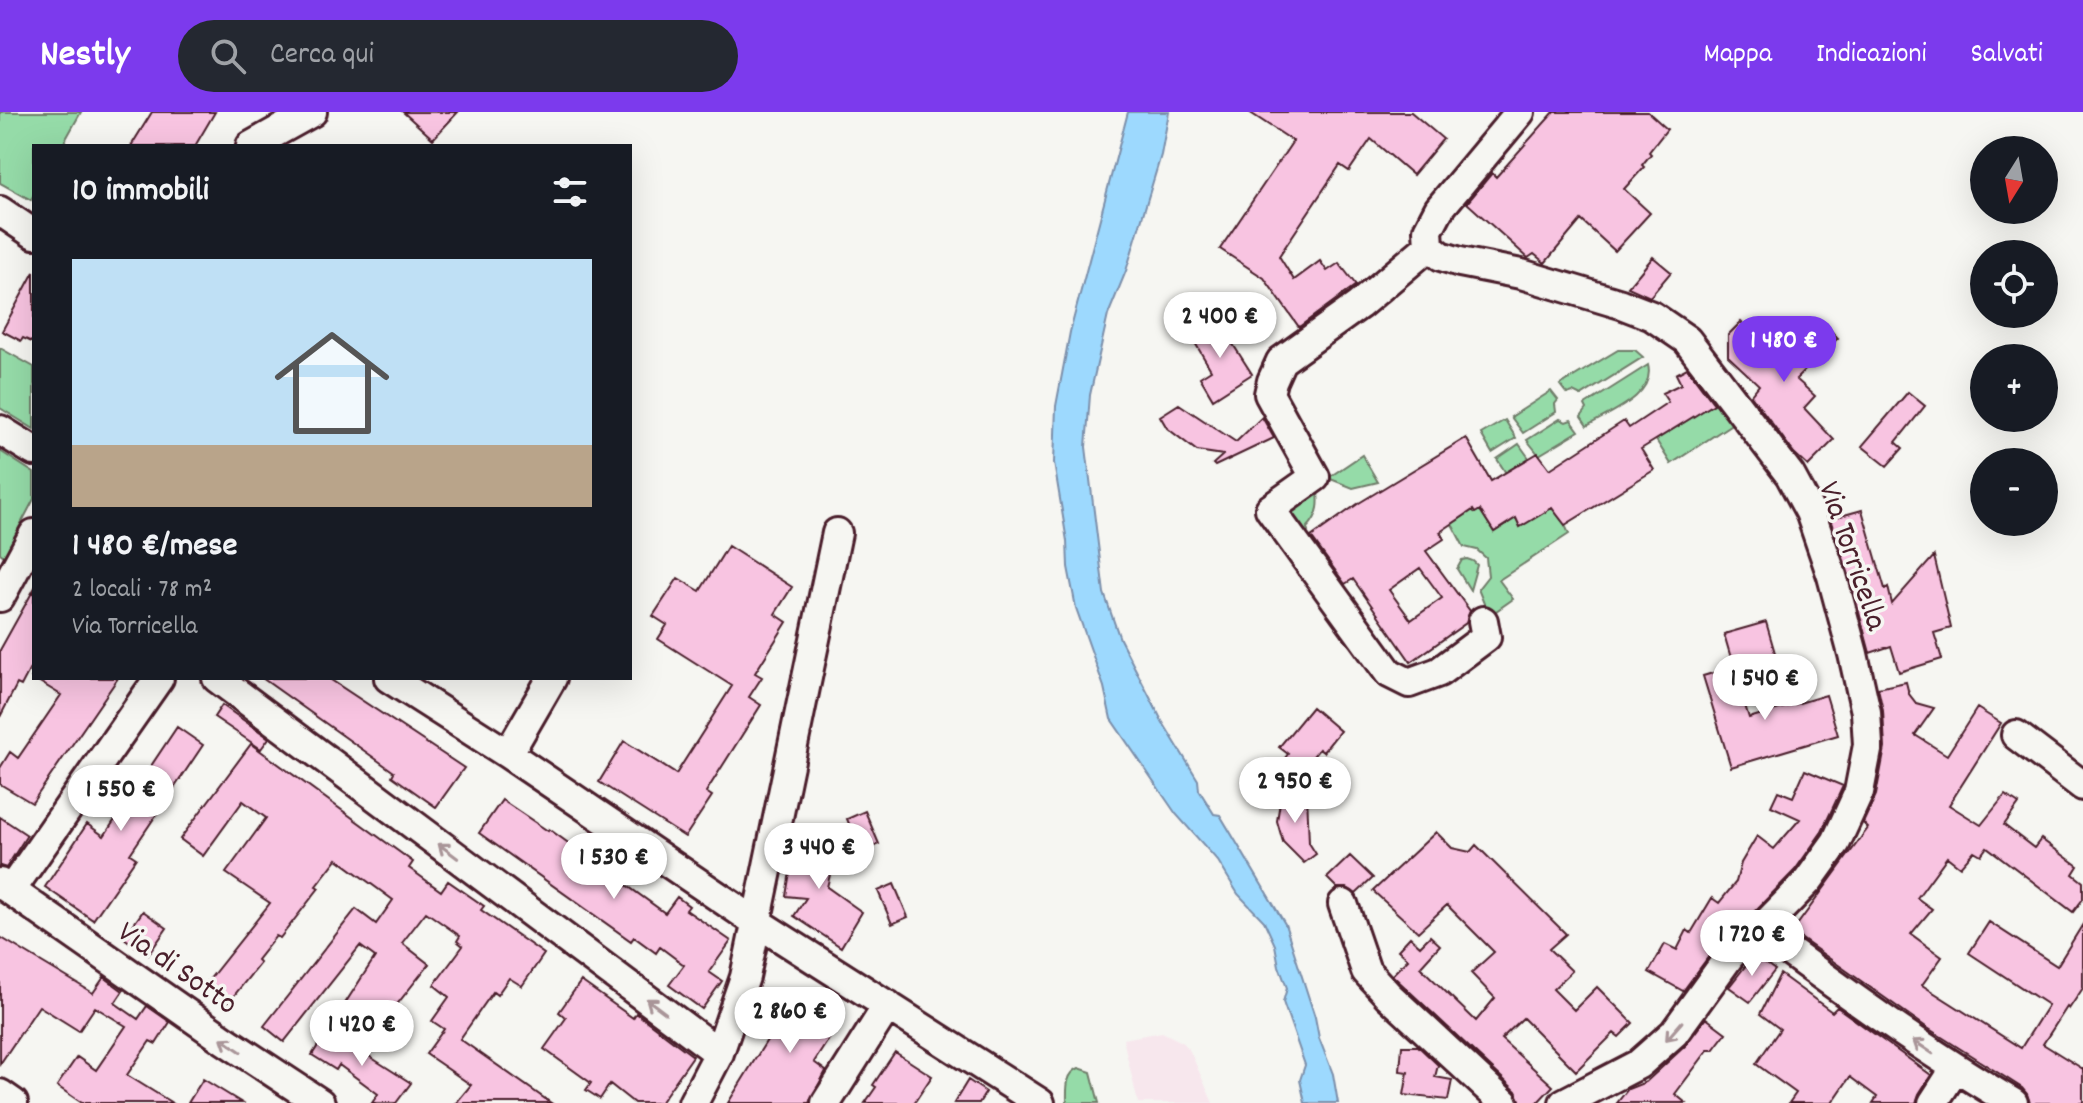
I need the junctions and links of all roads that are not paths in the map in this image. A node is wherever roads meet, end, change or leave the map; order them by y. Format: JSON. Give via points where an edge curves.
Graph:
{"nodes":[{"id":1,"x":312,"y":112,"type":"edge"},
{"id":2,"x":1520,"y":112,"type":"edge"},
{"id":3,"x":255,"y":144,"type":"edge"},
{"id":4,"x":0,"y":211,"type":"edge"},
{"id":5,"x":32,"y":233,"type":"edge"},
{"id":6,"x":1429,"y":246,"type":"junction"},
{"id":7,"x":0,"y":430,"type":"edge"},
{"id":8,"x":32,"y":450,"type":"edge"},
{"id":9,"x":837,"y":533,"type":"dead end"},
{"id":10,"x":32,"y":538,"type":"edge"},
{"id":11,"x":0,"y":597,"type":"edge"},
{"id":12,"x":1483,"y":621,"type":"dead end"},
{"id":13,"x":158,"y":680,"type":"edge"},
{"id":14,"x":220,"y":680,"type":"edge"},
{"id":15,"x":392,"y":680,"type":"edge"},
{"id":16,"x":551,"y":680,"type":"edge"},
{"id":17,"x":2016,"y":735,"type":"dead end"},
{"id":18,"x":508,"y":754,"type":"junction"},
{"id":19,"x":2083,"y":786,"type":"edge"},
{"id":20,"x":5,"y":886,"type":"edge"},
{"id":21,"x":1343,"y":904,"type":"dead end"},
{"id":22,"x":756,"y":921,"type":"junction"},
{"id":23,"x":1760,"y":930,"type":"junction"},
{"id":24,"x":888,"y":1005,"type":"junction"},
{"id":25,"x":719,"y":1053,"type":"junction"},
{"id":26,"x":1955,"y":1069,"type":"junction"},
{"id":27,"x":0,"y":1094,"type":"edge"},
{"id":28,"x":13,"y":1103,"type":"edge"},
{"id":29,"x":320,"y":1103,"type":"edge"},
{"id":30,"x":693,"y":1103,"type":"edge"},
{"id":31,"x":826,"y":1103,"type":"edge"},
{"id":32,"x":1040,"y":1103,"type":"edge"},
{"id":33,"x":1504,"y":1103,"type":"edge"},
{"id":34,"x":1564,"y":1103,"type":"edge"},
{"id":35,"x":1933,"y":1103,"type":"edge"},
{"id":36,"x":2013,"y":1103,"type":"edge"}],
"edges":[{"from":1,"to":3,"type":"street"},
{"from":2,"to":6,"type":"street","via":[[1439,209],[1428,230]]},
{"from":4,"to":5,"type":"street"},
{"from":6,"to":12,"type":"street","via":[[1281,361],[1269,394],[1315,477],[1270,509],[1389,673],[1409,683],[1439,672],[1486,637]]},
{"from":6,"to":23,"type":"street","name":"Via Torricella","via":[[1451,259],[1584,291],[1670,327],[1687,340],[1745,414],[1810,512],[1860,681],[1868,745],[1865,769],[1836,842],[1808,881]]},
{"from":7,"to":8,"type":"street"},
{"from":9,"to":22,"type":"street"},
{"from":10,"to":11,"type":"street"},
{"from":13,"to":20,"type":"street"},
{"from":25,"to":14,"type":"street","one_way":true},
{"from":15,"to":18,"type":"street"},
{"from":16,"to":18,"type":"street"},
{"from":17,"to":19,"type":"street"},
{"from":18,"to":22,"type":"street"},
{"from":29,"to":20,"type":"street","name":"Via di Sotto","one_way":true},
{"from":21,"to":33,"type":"street","via":[[1366,971]]},
{"from":22,"to":24,"type":"street"},
{"from":22,"to":25,"type":"street","via":[[742,989]]},
{"from":26,"to":23,"type":"street","one_way":true},
{"from":23,"to":34,"type":"street","name":"Via Torricella","one_way":true,"via":[[1737,946],[1674,1033],[1639,1064]]},
{"from":24,"to":31,"type":"street"},
{"from":24,"to":32,"type":"street"},
{"from":25,"to":30,"type":"street"},
{"from":26,"to":35,"type":"street"},
{"from":26,"to":36,"type":"street"},
{"from":27,"to":28,"type":"street"}]}
